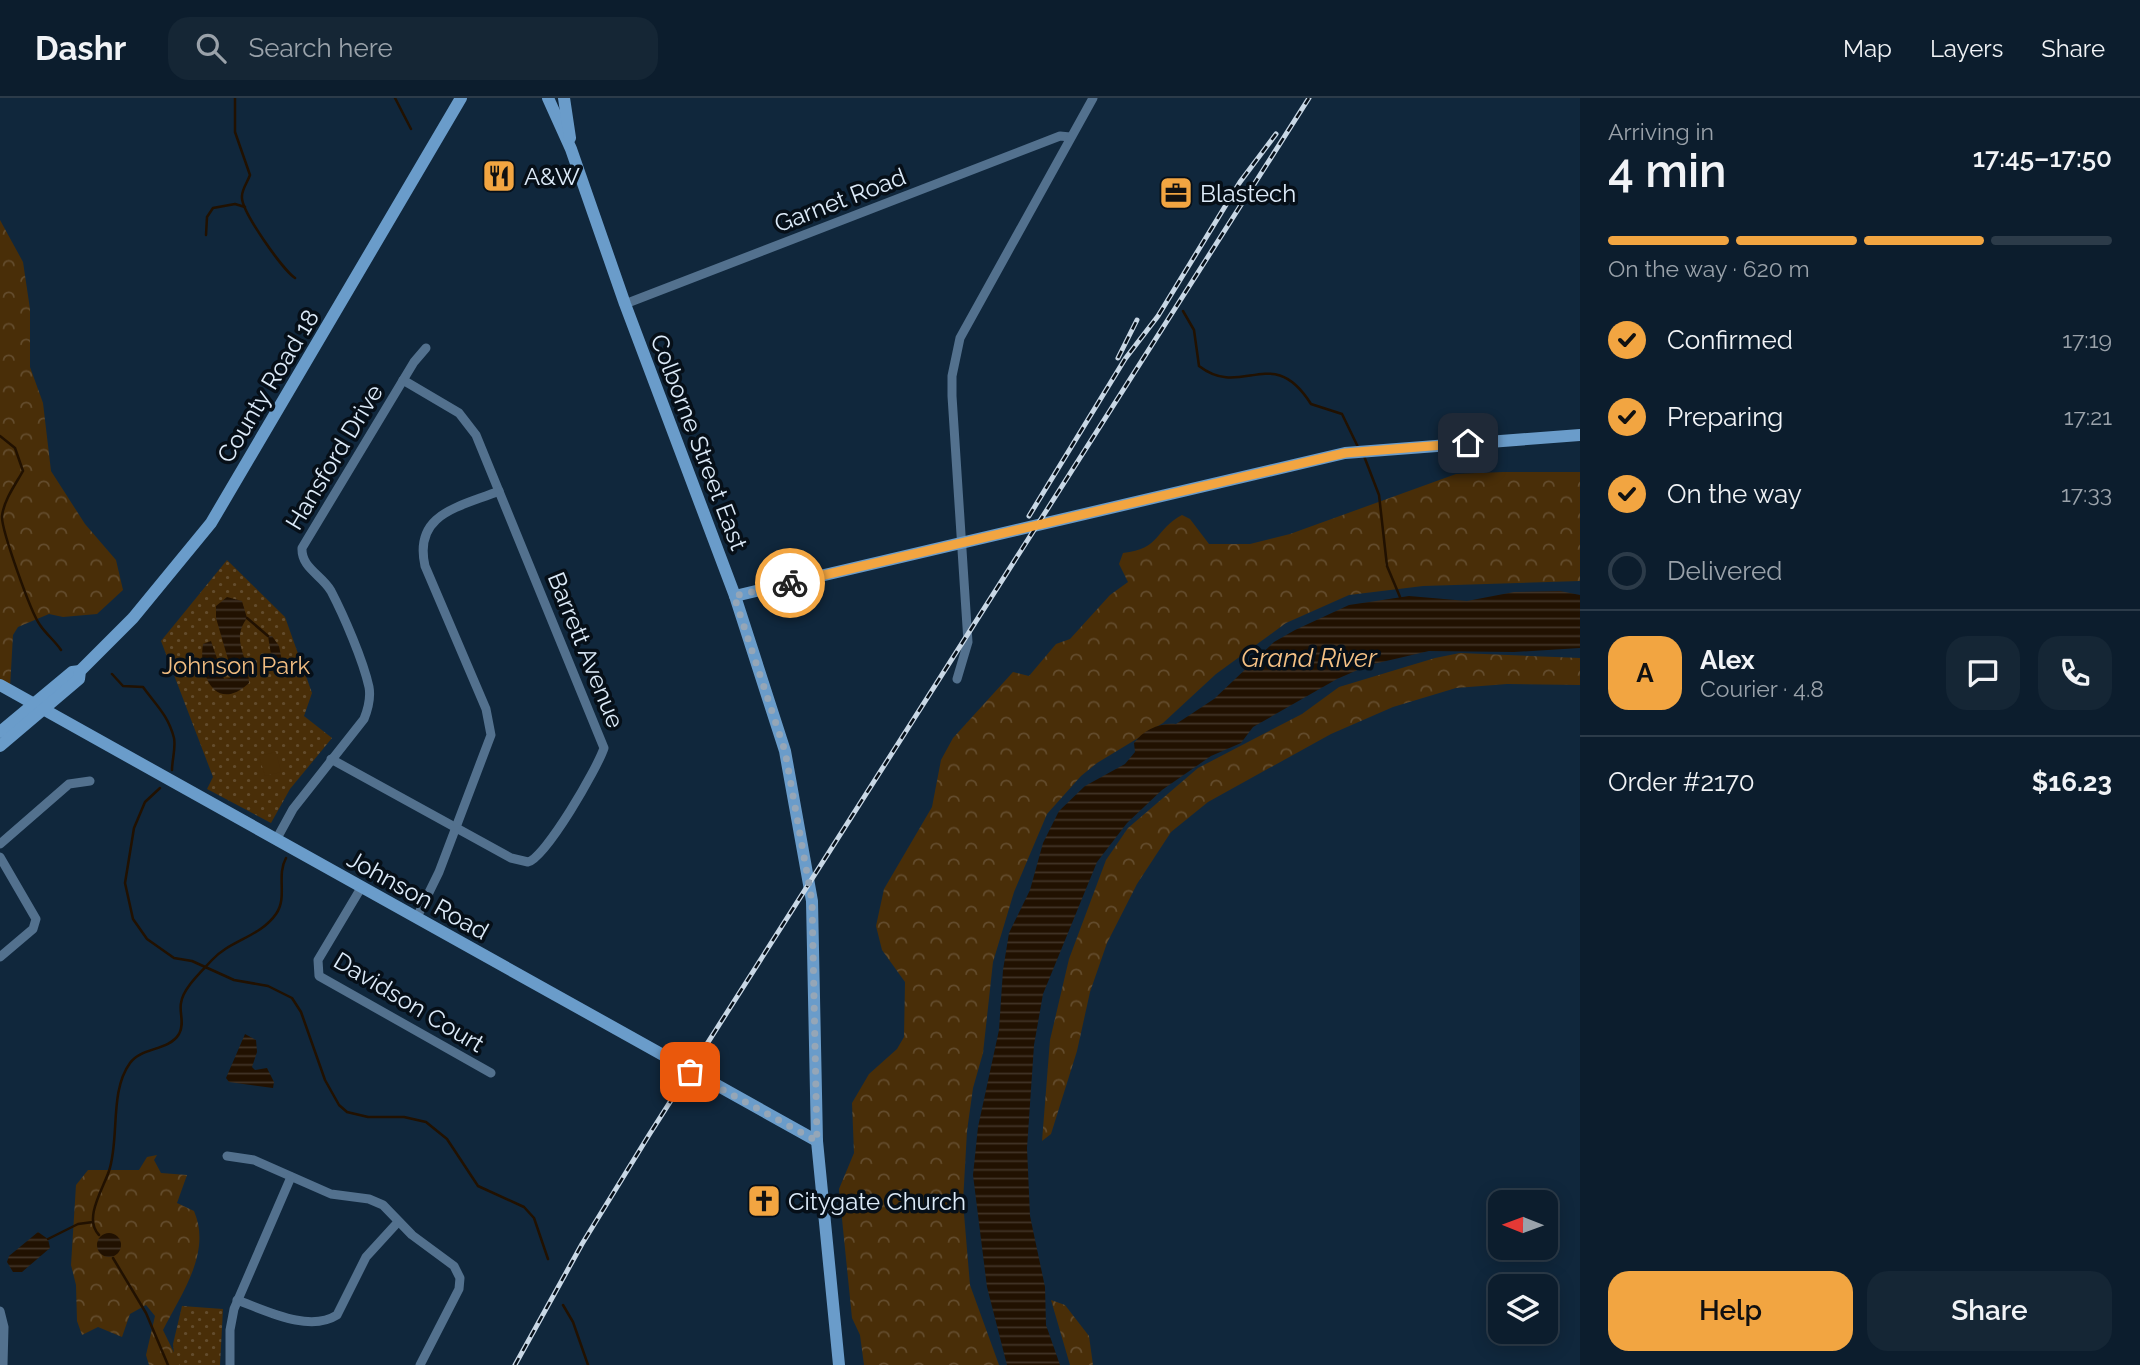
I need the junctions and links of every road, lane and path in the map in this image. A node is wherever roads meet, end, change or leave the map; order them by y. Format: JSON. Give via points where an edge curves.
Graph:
{"nodes":[{"id":1,"x":460,"y":98,"type":"edge"},
{"id":2,"x":548,"y":98,"type":"edge"},
{"id":3,"x":564,"y":98,"type":"edge"},
{"id":4,"x":1093,"y":98,"type":"edge"},
{"id":5,"x":1070,"y":137,"type":"junction"},
{"id":6,"x":571,"y":149,"type":"junction"},
{"id":7,"x":625,"y":304,"type":"junction"},
{"id":8,"x":426,"y":348,"type":"dead end"},
{"id":9,"x":403,"y":380,"type":"junction"},
{"id":10,"x":1580,"y":435,"type":"edge"},
{"id":11,"x":499,"y":491,"type":"junction"},
{"id":12,"x":963,"y":542,"type":"junction"},
{"id":13,"x":734,"y":596,"type":"junction"},
{"id":14,"x":957,"y":679,"type":"dead end"},
{"id":15,"x":0,"y":685,"type":"edge"},
{"id":16,"x":38,"y":707,"type":"junction"},
{"id":17,"x":0,"y":732,"type":"edge"},
{"id":18,"x":0,"y":746,"type":"edge"},
{"id":19,"x":331,"y":759,"type":"junction"},
{"id":20,"x":90,"y":781,"type":"dead end"},
{"id":21,"x":455,"y":828,"type":"junction"},
{"id":22,"x":276,"y":840,"type":"junction"},
{"id":23,"x":0,"y":845,"type":"edge"},
{"id":24,"x":0,"y":857,"type":"edge"},
{"id":25,"x":361,"y":888,"type":"junction"},
{"id":26,"x":417,"y":917,"type":"junction"},
{"id":27,"x":0,"y":957,"type":"edge"},
{"id":28,"x":491,"y":1073,"type":"dead end"},
{"id":29,"x":817,"y":1141,"type":"junction"},
{"id":30,"x":227,"y":1156,"type":"dead end"},
{"id":31,"x":292,"y":1177,"type":"junction"},
{"id":32,"x":398,"y":1222,"type":"junction"},
{"id":33,"x":237,"y":1300,"type":"junction"},
{"id":34,"x":0,"y":1311,"type":"edge"},
{"id":35,"x":3,"y":1365,"type":"edge"},
{"id":36,"x":230,"y":1365,"type":"edge"},
{"id":37,"x":420,"y":1365,"type":"edge"},
{"id":38,"x":839,"y":1365,"type":"edge"}],
"edges":[{"from":1,"to":16,"type":"main road","name":"County Road 18","via":[[211,523],[133,618]]},
{"from":2,"to":6,"type":"main road","name":"Colborne Street East"},
{"from":3,"to":6,"type":"main road"},
{"from":4,"to":5,"type":"street"},
{"from":5,"to":7,"type":"street","name":"Garnet Road","via":[[1060,136]]},
{"from":5,"to":12,"type":"street","via":[[958,348],[952,396]]},
{"from":6,"to":7,"type":"main road","name":"Colborne Street East"},
{"from":7,"to":13,"type":"main road","name":"Colborne Street East"},
{"from":8,"to":9,"type":"street","name":"Hansford Drive"},
{"from":9,"to":11,"type":"street","name":"Barrett Avenue","via":[[464,418]]},
{"from":9,"to":19,"type":"street","name":"Hansford Drive","via":[[302,548],[305,564],[330,589],[369,687],[364,719]]},
{"from":10,"to":12,"type":"main road","via":[[1345,453]]},
{"from":11,"to":21,"type":"street","via":[[439,516],[423,537],[421,551],[490,722],[488,748]]},
{"from":11,"to":21,"type":"street","name":"Barrett Avenue","via":[[604,748],[534,860],[511,859]]},
{"from":12,"to":13,"type":"main road"},
{"from":12,"to":14,"type":"street","via":[[968,642]]},
{"from":13,"to":29,"type":"main road","name":"Colborne Street East","via":[[785,751],[812,901]]},
{"from":15,"to":16,"type":"main road","name":"Johnson Road"},
{"from":16,"to":17,"type":"main road","name":"County Road 18"},
{"from":16,"to":18,"type":"main road","name":"County Road 18"},
{"from":16,"to":22,"type":"main road","name":"Johnson Road"},
{"from":19,"to":21,"type":"street","name":"Barrett Avenue"},
{"from":19,"to":22,"type":"street","name":"Hansford Drive"},
{"from":20,"to":23,"type":"street","via":[[69,784]]},
{"from":21,"to":26,"type":"street"},
{"from":22,"to":25,"type":"main road","name":"Johnson Road"},
{"from":24,"to":27,"type":"street","via":[[36,919],[33,929]]},
{"from":25,"to":26,"type":"main road","name":"Johnson Road"},
{"from":25,"to":28,"type":"street","name":"Davidson Court","via":[[318,960],[319,976]]},
{"from":26,"to":29,"type":"main road","name":"Johnson Road"},
{"from":29,"to":38,"type":"main road","name":"Colborne Street East"},
{"from":30,"to":31,"type":"street","via":[[254,1160]]},
{"from":31,"to":32,"type":"street","via":[[331,1194],[376,1201]]},
{"from":31,"to":33,"type":"street"},
{"from":32,"to":33,"type":"street","via":[[366,1257],[331,1319],[294,1319]]},
{"from":32,"to":37,"type":"street","via":[[453,1266],[460,1278]]},
{"from":33,"to":36,"type":"street","via":[[230,1324]]},
{"from":34,"to":35,"type":"street"}]}
